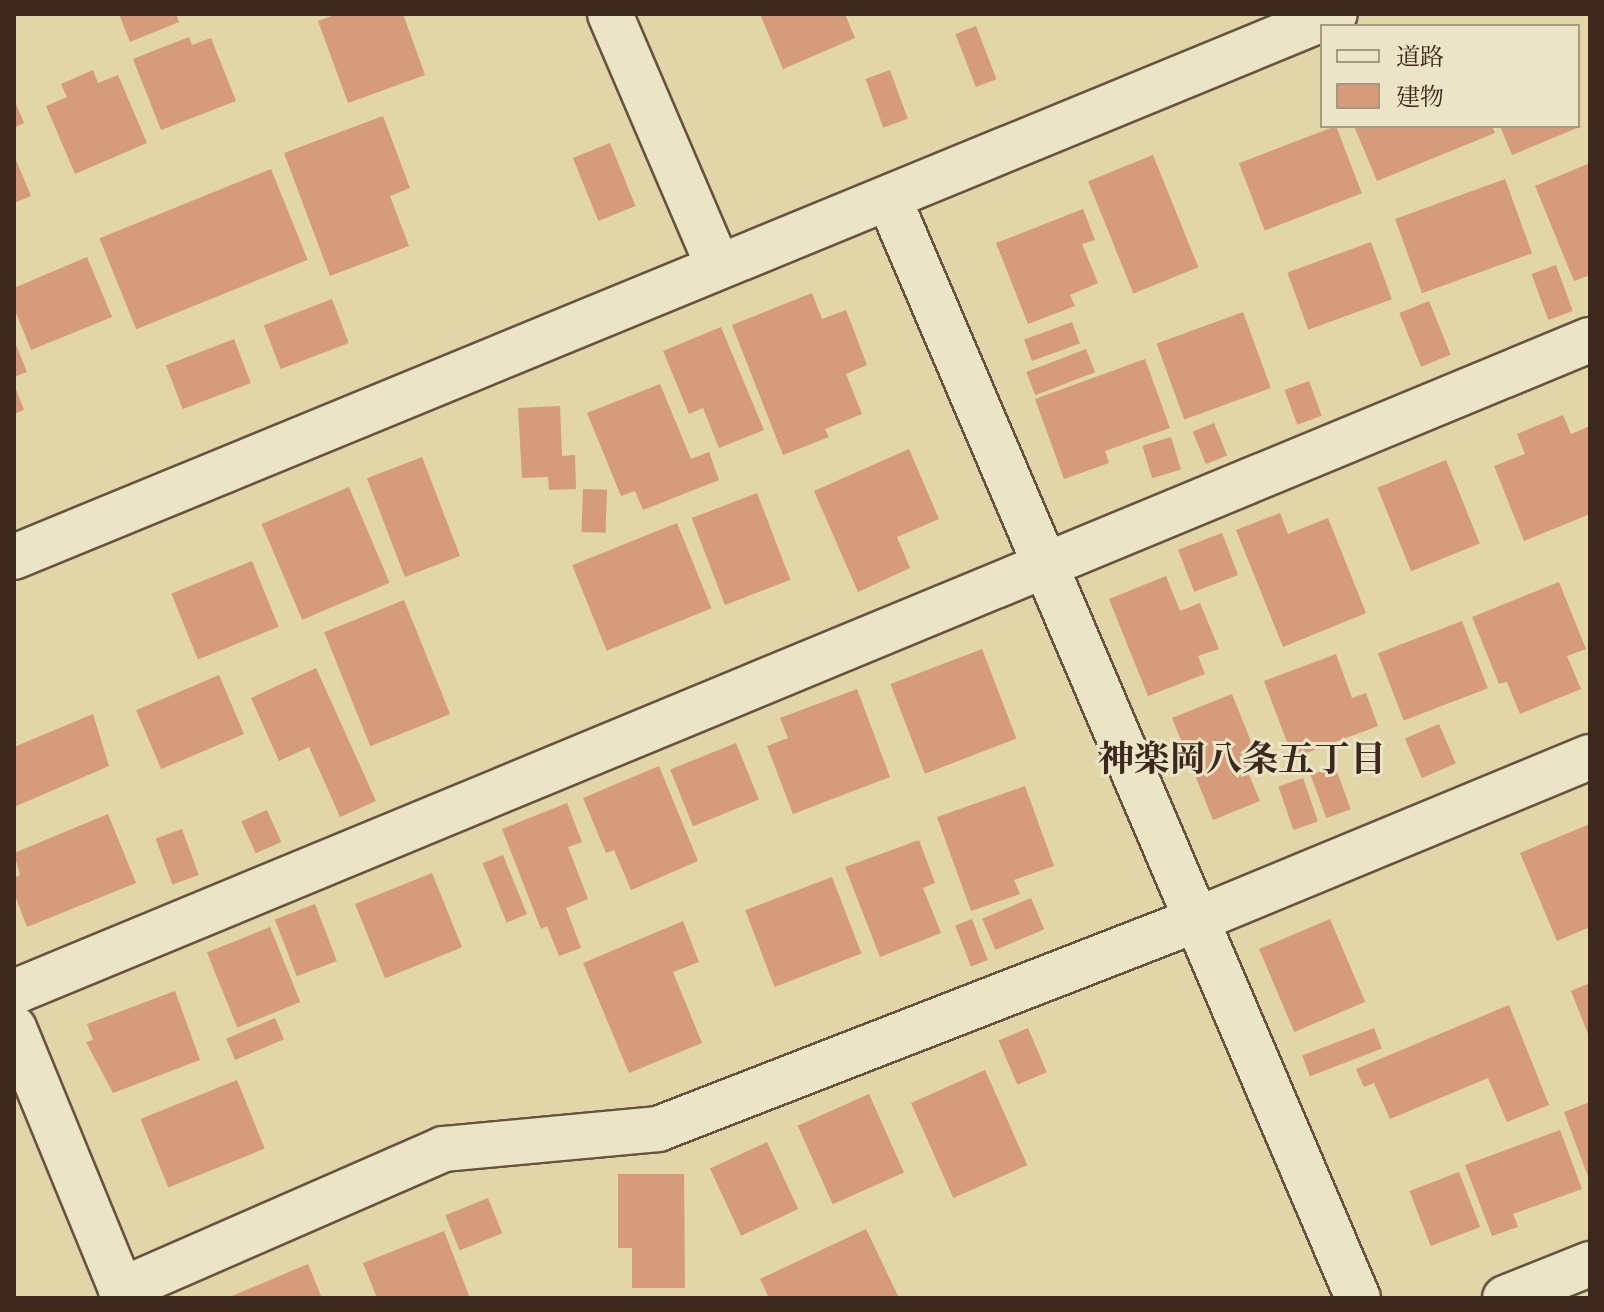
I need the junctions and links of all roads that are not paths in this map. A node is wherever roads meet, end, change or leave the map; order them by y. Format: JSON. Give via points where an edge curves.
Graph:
{"nodes":[{"id":1,"x":610,"y":14,"type":"edge"},
{"id":2,"x":1335,"y":14,"type":"edge"},
{"id":3,"x":889,"y":199,"type":"junction"},
{"id":4,"x":718,"y":266,"type":"junction"},
{"id":5,"x":1590,"y":340,"type":"edge"},
{"id":6,"x":14,"y":557,"type":"edge"},
{"id":7,"x":1047,"y":568,"type":"junction"},
{"id":8,"x":1590,"y":757,"type":"edge"},
{"id":9,"x":1196,"y":920,"type":"junction"},
{"id":10,"x":14,"y":992,"type":"edge"},
{"id":11,"x":14,"y":1028,"type":"edge"},
{"id":12,"x":1590,"y":1264,"type":"edge"},
{"id":13,"x":123,"y":1294,"type":"edge"},
{"id":14,"x":1358,"y":1298,"type":"edge"},
{"id":15,"x":1505,"y":1298,"type":"edge"}],
"edges":[{"from":1,"to":4,"type":"street"},
{"from":2,"to":3,"type":"street"},
{"from":3,"to":4,"type":"street"},
{"from":3,"to":7,"type":"street"},
{"from":4,"to":6,"type":"street"},
{"from":5,"to":7,"type":"street"},
{"from":7,"to":9,"type":"street"},
{"from":7,"to":10,"type":"street"},
{"from":8,"to":9,"type":"street"},
{"from":9,"to":13,"type":"street","via":[[658,1129],[443,1149]]},
{"from":9,"to":14,"type":"street"},
{"from":11,"to":13,"type":"street"},
{"from":12,"to":15,"type":"street"}]}
